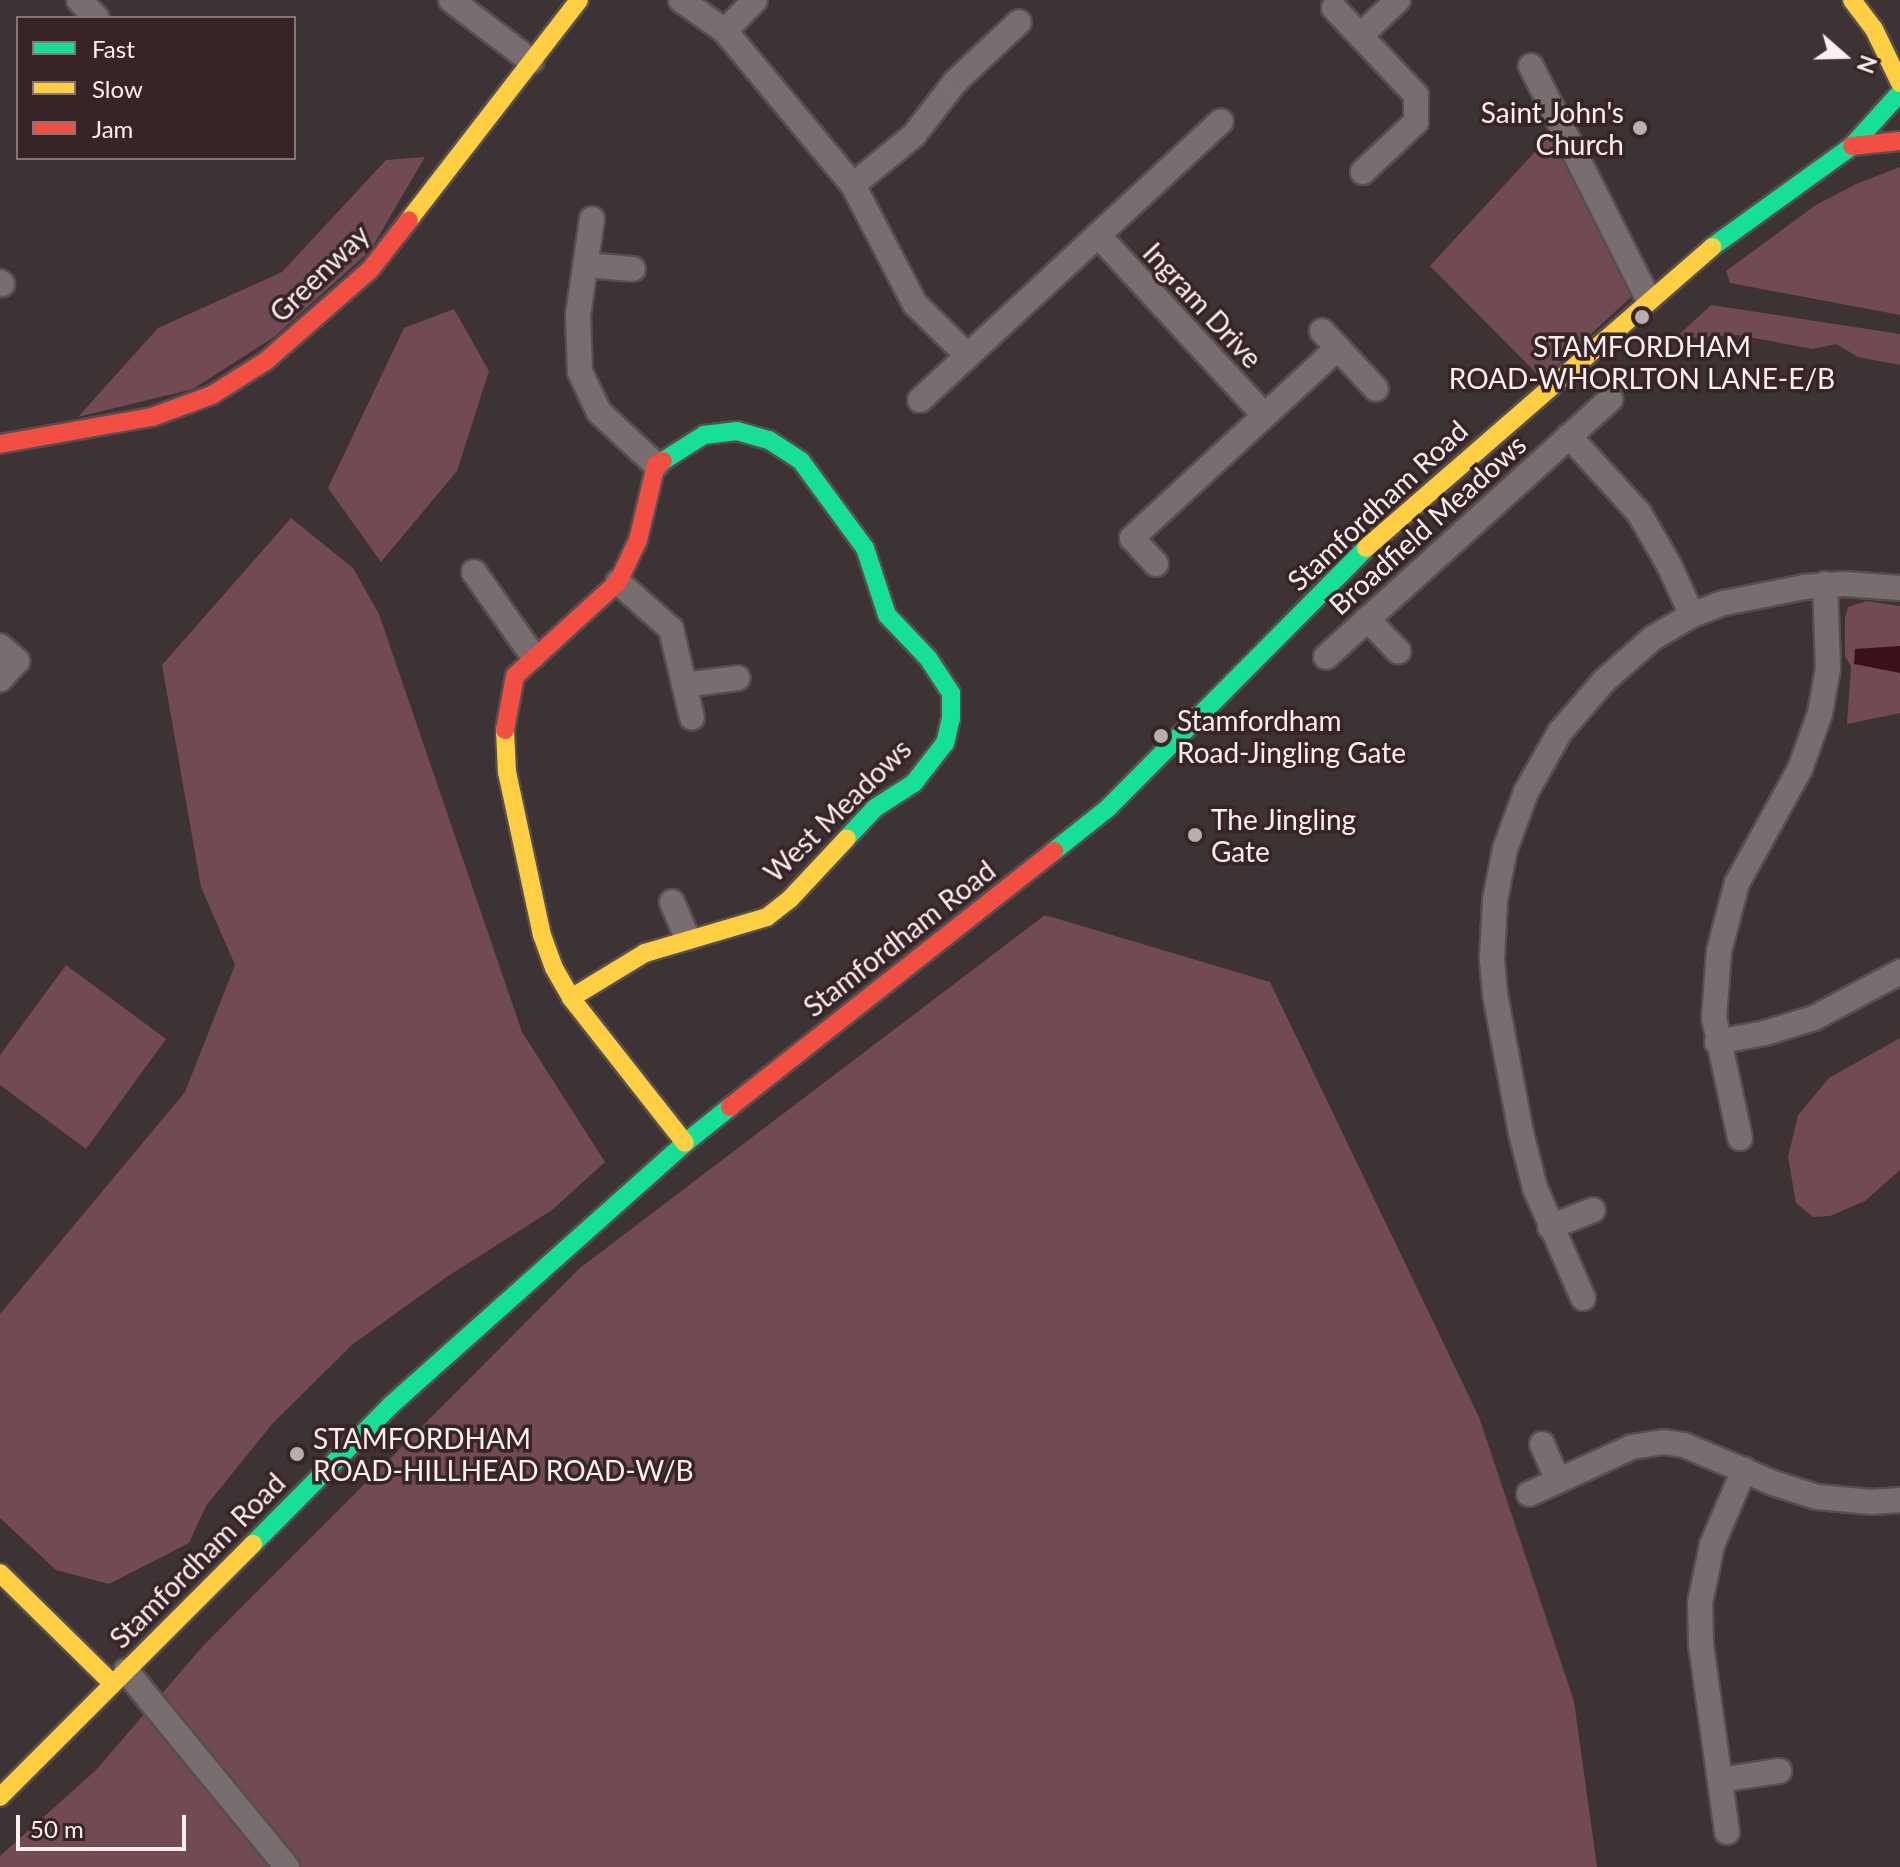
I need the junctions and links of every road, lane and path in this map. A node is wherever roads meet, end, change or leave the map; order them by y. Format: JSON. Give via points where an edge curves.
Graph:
{"nodes":[{"id":1,"x":79,"y":0,"type":"edge"},
{"id":2,"x":451,"y":0,"type":"edge"},
{"id":3,"x":579,"y":0,"type":"edge"},
{"id":4,"x":681,"y":0,"type":"edge"},
{"id":5,"x":755,"y":0,"type":"edge"},
{"id":6,"x":1398,"y":0,"type":"edge"},
{"id":7,"x":1857,"y":5,"type":"edge"},
{"id":8,"x":1334,"y":8,"type":"dead end"},
{"id":9,"x":95,"y":16,"type":"edge"},
{"id":10,"x":1019,"y":22,"type":"dead end"},
{"id":11,"x":1897,"y":30,"type":"dead end"},
{"id":12,"x":725,"y":31,"type":"junction"},
{"id":13,"x":1360,"y":36,"type":"junction"},
{"id":14,"x":531,"y":61,"type":"junction"},
{"id":15,"x":1531,"y":66,"type":"dead end"},
{"id":16,"x":1899,"y":92,"type":"edge"},
{"id":17,"x":1221,"y":121,"type":"dead end"},
{"id":18,"x":1900,"y":141,"type":"edge"},
{"id":19,"x":1852,"y":146,"type":"junction"},
{"id":20,"x":1363,"y":172,"type":"dead end"},
{"id":21,"x":853,"y":185,"type":"junction"},
{"id":22,"x":592,"y":219,"type":"dead end"},
{"id":23,"x":1098,"y":235,"type":"junction"},
{"id":24,"x":585,"y":265,"type":"junction"},
{"id":25,"x":633,"y":269,"type":"dead end"},
{"id":26,"x":1648,"y":299,"type":"junction"},
{"id":27,"x":968,"y":356,"type":"junction"},
{"id":28,"x":1376,"y":389,"type":"dead end"},
{"id":29,"x":1611,"y":399,"type":"dead end"},
{"id":30,"x":920,"y":400,"type":"dead end"},
{"id":31,"x":1264,"y":415,"type":"junction"},
{"id":32,"x":1569,"y":436,"type":"junction"},
{"id":33,"x":0,"y":444,"type":"edge"},
{"id":34,"x":656,"y":465,"type":"junction"},
{"id":35,"x":1156,"y":564,"type":"dead end"},
{"id":36,"x":474,"y":572,"type":"dead end"},
{"id":37,"x":618,"y":582,"type":"junction"},
{"id":38,"x":1825,"y":584,"type":"junction"},
{"id":39,"x":1900,"y":588,"type":"edge"},
{"id":40,"x":1692,"y":615,"type":"junction"},
{"id":41,"x":1367,"y":619,"type":"junction"},
{"id":42,"x":0,"y":646,"type":"edge"},
{"id":43,"x":1398,"y":651,"type":"dead end"},
{"id":44,"x":533,"y":656,"type":"junction"},
{"id":45,"x":1326,"y":657,"type":"dead end"},
{"id":46,"x":738,"y":678,"type":"dead end"},
{"id":47,"x":0,"y":680,"type":"edge"},
{"id":48,"x":684,"y":685,"type":"junction"},
{"id":49,"x":692,"y":718,"type":"dead end"},
{"id":50,"x":672,"y":902,"type":"dead end"},
{"id":51,"x":687,"y":938,"type":"junction"},
{"id":52,"x":1900,"y":972,"type":"edge"},
{"id":53,"x":571,"y":998,"type":"junction"},
{"id":54,"x":1717,"y":1042,"type":"junction"},
{"id":55,"x":1740,"y":1138,"type":"dead end"},
{"id":56,"x":685,"y":1143,"type":"junction"},
{"id":57,"x":1593,"y":1210,"type":"dead end"},
{"id":58,"x":1550,"y":1227,"type":"junction"},
{"id":59,"x":1583,"y":1298,"type":"dead end"},
{"id":60,"x":1542,"y":1444,"type":"dead end"},
{"id":61,"x":1744,"y":1470,"type":"junction"},
{"id":62,"x":1558,"y":1481,"type":"junction"},
{"id":63,"x":1529,"y":1494,"type":"dead end"},
{"id":64,"x":1900,"y":1500,"type":"edge"},
{"id":65,"x":0,"y":1573,"type":"edge"},
{"id":66,"x":119,"y":1678,"type":"junction"},
{"id":67,"x":1779,"y":1771,"type":"dead end"},
{"id":68,"x":1720,"y":1780,"type":"junction"},
{"id":69,"x":0,"y":1797,"type":"edge"},
{"id":70,"x":1727,"y":1832,"type":"dead end"},
{"id":71,"x":287,"y":1867,"type":"edge"}],
"edges":[{"from":1,"to":9,"type":"street"},
{"from":2,"to":14,"type":"street"},
{"from":3,"to":14,"type":"street","name":"Greenway"},
{"from":4,"to":12,"type":"street"},
{"from":5,"to":12,"type":"street"},
{"from":6,"to":13,"type":"street"},
{"from":7,"to":11,"type":"street"},
{"from":7,"to":16,"type":"street"},
{"from":8,"to":13,"type":"street"},
{"from":10,"to":21,"type":"street","via":[[956,81],[914,135]]},
{"from":12,"to":21,"type":"street"},
{"from":13,"to":20,"type":"street","via":[[1416,95],[1416,122]]},
{"from":14,"to":33,"type":"street","name":"Greenway","via":[[370,270],[266,361],[212,395],[152,417]]},
{"from":15,"to":26,"type":"street"},
{"from":16,"to":19,"type":"street","name":"Stamfordham Road"},
{"from":17,"to":23,"type":"street"},
{"from":18,"to":19,"type":"street","name":"Stamfordham Road"},
{"from":19,"to":26,"type":"street","name":"Stamfordham Road","via":[[1767,204]]},
{"from":21,"to":27,"type":"street","via":[[915,304]]},
{"from":22,"to":24,"type":"street"},
{"from":23,"to":27,"type":"street"},
{"from":23,"to":31,"type":"street","name":"Ingram Drive"},
{"from":24,"to":25,"type":"street"},
{"from":24,"to":34,"type":"street","via":[[578,315],[580,372],[599,412]]},
{"from":26,"to":56,"type":"street","name":"Stamfordham Road","via":[[1355,558],[1108,808]]},
{"from":27,"to":30,"type":"street"},
{"from":28,"to":31,"type":"street","via":[[1330,340]]},
{"from":29,"to":32,"type":"street","name":"Broadfield Meadows"},
{"from":31,"to":35,"type":"street","via":[[1132,538]]},
{"from":32,"to":40,"type":"street","name":"Broadfield Meadows","via":[[1639,513]]},
{"from":32,"to":41,"type":"street","name":"Broadfield Meadows"},
{"from":34,"to":37,"type":"street","via":[[638,540]]},
{"from":34,"to":51,"type":"street","name":"West Meadows","via":[[704,435],[737,431],[769,440],[801,461],[865,548],[887,615],[928,658],[951,693],[945,743],[914,783],[875,808],[790,899],[767,917]]},
{"from":36,"to":44,"type":"street"},
{"from":37,"to":44,"type":"street"},
{"from":37,"to":48,"type":"street","via":[[671,629]]},
{"from":38,"to":39,"type":"street"},
{"from":38,"to":40,"type":"street","via":[[1748,597]]},
{"from":38,"to":54,"type":"street","via":[[1825,694],[1800,769],[1747,860],[1729,906],[1715,975]]},
{"from":40,"to":58,"type":"street","via":[[1629,657],[1560,732],[1526,792],[1499,875],[1492,930],[1495,994],[1521,1133]]},
{"from":41,"to":43,"type":"street"},
{"from":41,"to":45,"type":"street","name":"Broadfield Meadows"},
{"from":42,"to":47,"type":"street","via":[[17,661]]},
{"from":44,"to":53,"type":"street","via":[[515,676],[505,722],[507,772],[542,935]]},
{"from":46,"to":48,"type":"street"},
{"from":48,"to":49,"type":"street"},
{"from":50,"to":51,"type":"street"},
{"from":51,"to":53,"type":"street","name":"West Meadows","via":[[645,953]]},
{"from":52,"to":54,"type":"street","via":[[1814,1018]]},
{"from":53,"to":56,"type":"street"},
{"from":54,"to":55,"type":"street"},
{"from":56,"to":66,"type":"street","name":"Stamfordham Road","via":[[391,1405]]},
{"from":57,"to":58,"type":"street"},
{"from":58,"to":59,"type":"street"},
{"from":60,"to":62,"type":"street"},
{"from":61,"to":62,"type":"street","via":[[1684,1445],[1645,1443]]},
{"from":61,"to":64,"type":"street","via":[[1817,1497]]},
{"from":61,"to":68,"type":"street","via":[[1712,1545],[1700,1603]]},
{"from":62,"to":63,"type":"street"},
{"from":65,"to":66,"type":"street"},
{"from":66,"to":69,"type":"street","name":"Stamfordham Road"},
{"from":66,"to":71,"type":"street"},
{"from":67,"to":68,"type":"street"},
{"from":68,"to":70,"type":"street"}]}
